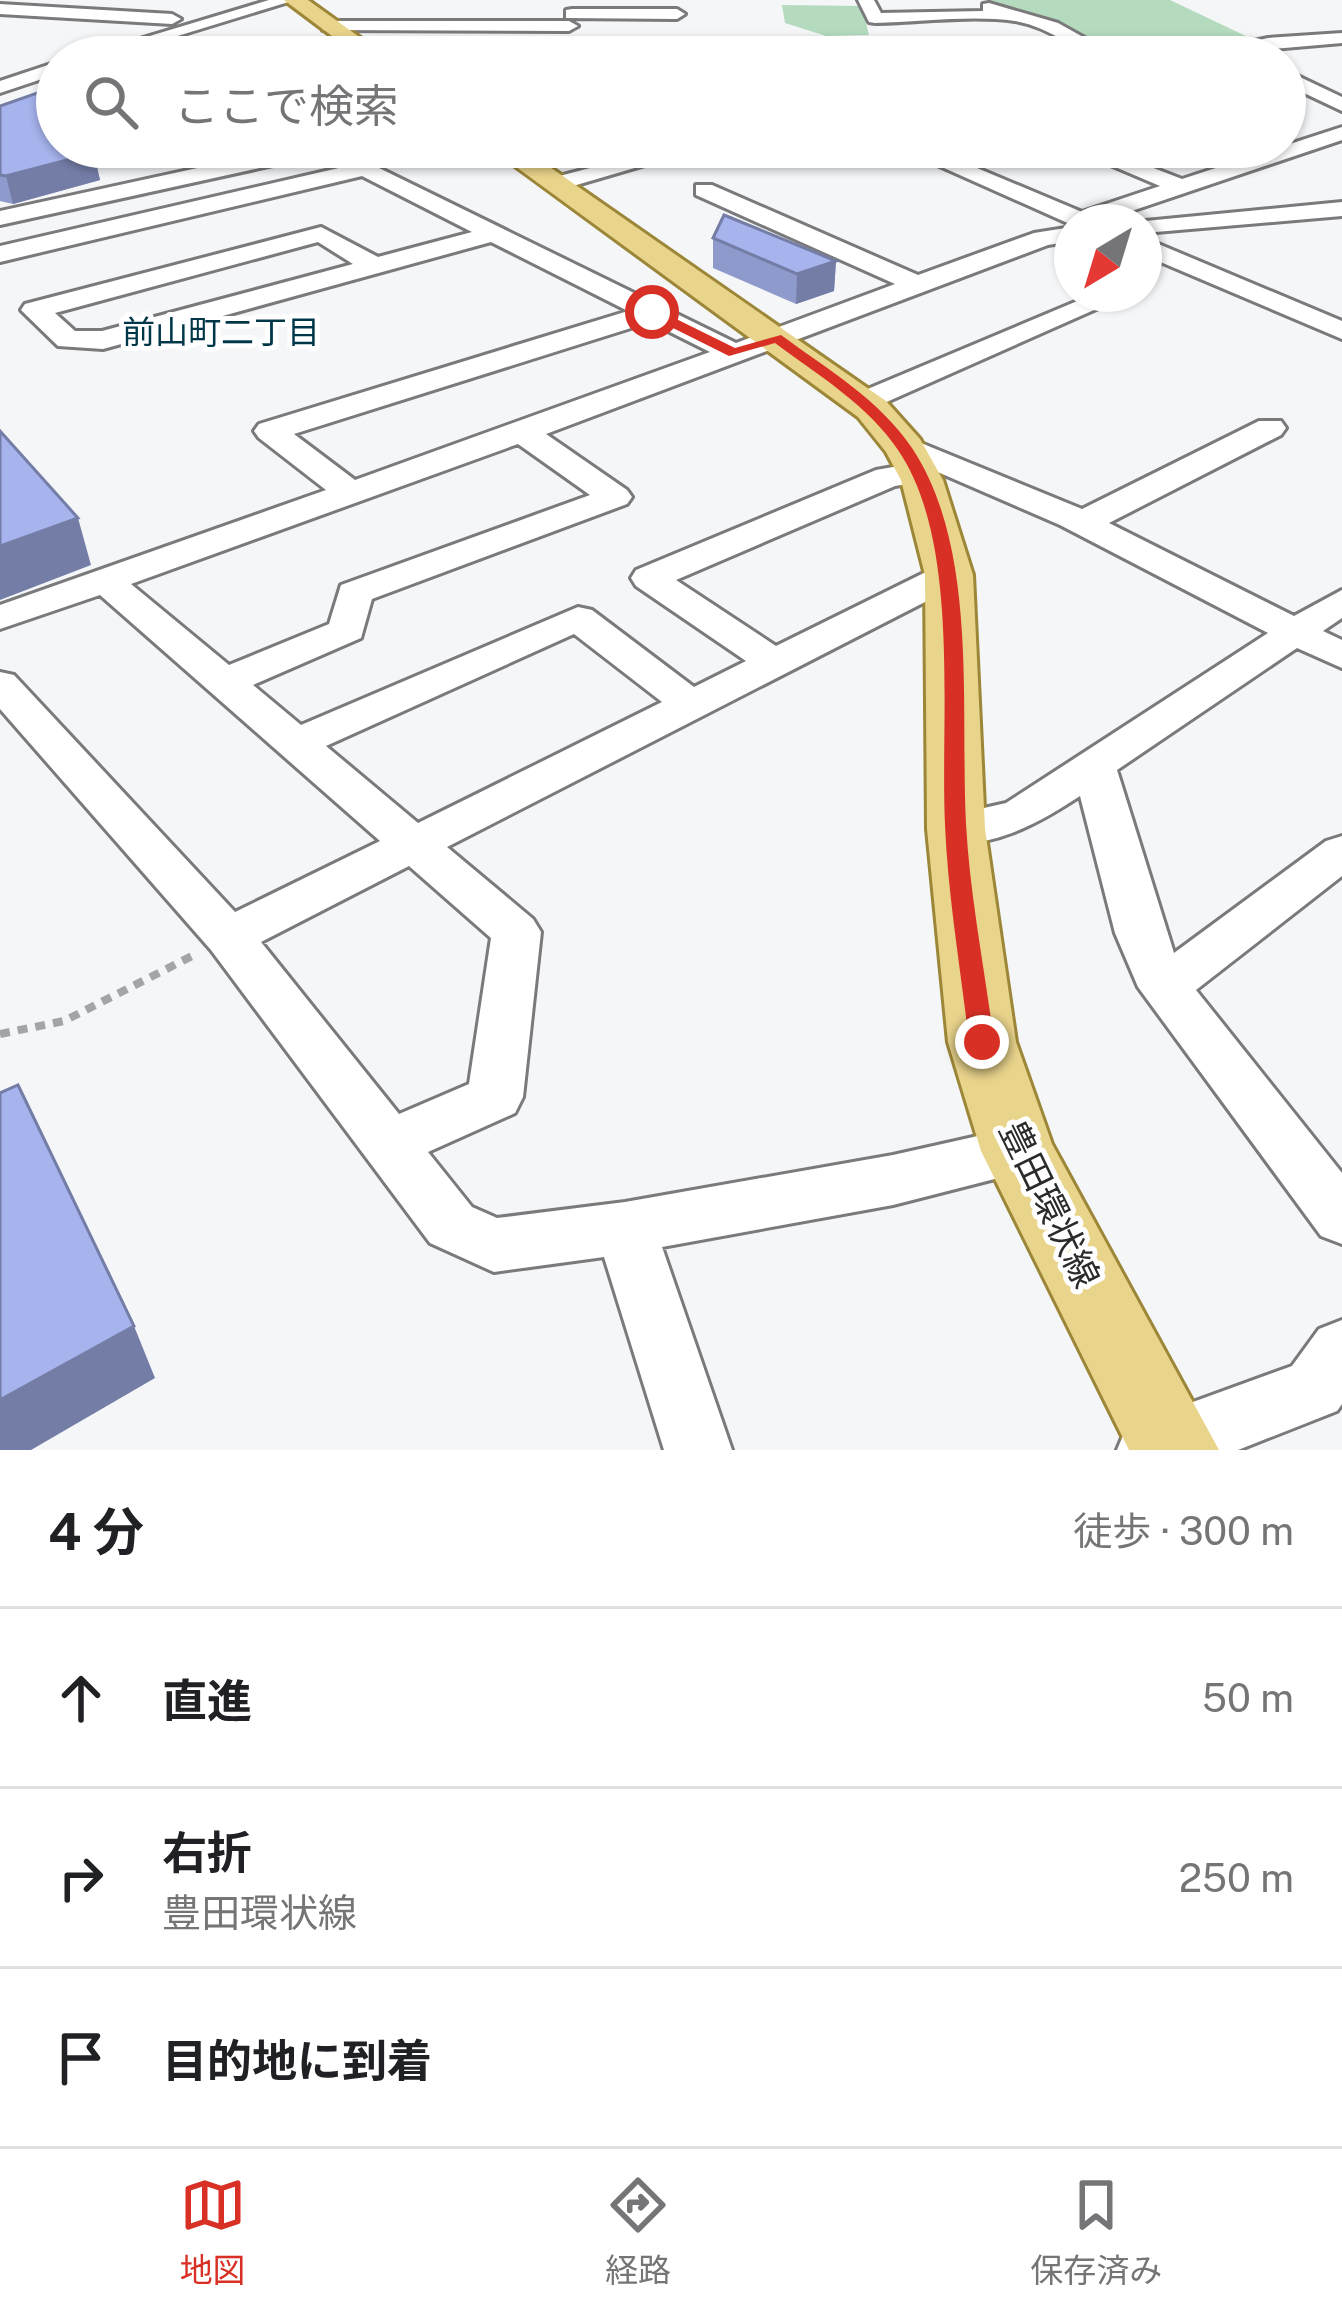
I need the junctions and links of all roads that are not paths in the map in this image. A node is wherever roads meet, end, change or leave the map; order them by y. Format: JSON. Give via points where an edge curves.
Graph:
{"nodes":[{"id":1,"x":291,"y":0,"type":"edge"},
{"id":2,"x":866,"y":0,"type":"edge"},
{"id":3,"x":974,"y":0,"type":"edge"},
{"id":4,"x":0,"y":9,"type":"edge"},
{"id":5,"x":677,"y":14,"type":"dead end"},
{"id":6,"x":1016,"y":16,"type":"junction"},
{"id":7,"x":203,"y":22,"type":"junction"},
{"id":8,"x":329,"y":26,"type":"junction"},
{"id":9,"x":570,"y":26,"type":"edge"},
{"id":10,"x":157,"y":36,"type":"edge"},
{"id":11,"x":344,"y":36,"type":"edge"},
{"id":12,"x":481,"y":36,"type":"edge"},
{"id":13,"x":1069,"y":36,"type":"edge"},
{"id":14,"x":1342,"y":38,"type":"edge"},
{"id":15,"x":1306,"y":41,"type":"edge"},
{"id":16,"x":1306,"y":51,"type":"edge"},
{"id":17,"x":1342,"y":56,"type":"edge"},
{"id":18,"x":1323,"y":70,"type":"dead end"},
{"id":19,"x":1306,"y":72,"type":"edge"},
{"id":20,"x":1306,"y":86,"type":"edge"},
{"id":21,"x":1342,"y":105,"type":"edge"},
{"id":22,"x":1342,"y":133,"type":"edge"},
{"id":23,"x":1306,"y":134,"type":"edge"},
{"id":24,"x":1319,"y":141,"type":"junction"},
{"id":25,"x":1306,"y":145,"type":"edge"},
{"id":26,"x":227,"y":168,"type":"edge"},
{"id":27,"x":356,"y":168,"type":"edge"},
{"id":28,"x":362,"y":168,"type":"edge"},
{"id":29,"x":545,"y":168,"type":"edge"},
{"id":30,"x":954,"y":168,"type":"edge"},
{"id":31,"x":1134,"y":168,"type":"edge"},
{"id":32,"x":1233,"y":168,"type":"edge"},
{"id":33,"x":1183,"y":187,"type":"junction"},
{"id":34,"x":704,"y":190,"type":"dead end"},
{"id":35,"x":1137,"y":204,"type":"edge"},
{"id":36,"x":1342,"y":209,"type":"edge"},
{"id":37,"x":36,"y":210,"type":"junction"},
{"id":38,"x":1054,"y":213,"type":"edge"},
{"id":39,"x":0,"y":218,"type":"edge"},
{"id":40,"x":1162,"y":224,"type":"edge"},
{"id":41,"x":496,"y":233,"type":"junction"},
{"id":42,"x":1054,"y":234,"type":"edge"},
{"id":43,"x":72,"y":237,"type":"junction"},
{"id":44,"x":1042,"y":238,"type":"junction"},
{"id":45,"x":1054,"y":244,"type":"edge"},
{"id":46,"x":0,"y":254,"type":"edge"},
{"id":47,"x":1162,"y":254,"type":"edge"},
{"id":48,"x":668,"y":260,"type":"junction"},
{"id":49,"x":373,"y":266,"type":"junction"},
{"id":50,"x":593,"y":281,"type":"junction"},
{"id":51,"x":916,"y":284,"type":"junction"},
{"id":52,"x":652,"y":312,"type":"junction"},
{"id":53,"x":1074,"y":312,"type":"edge"},
{"id":54,"x":1342,"y":332,"type":"edge"},
{"id":55,"x":755,"y":345,"type":"junction"},
{"id":56,"x":862,"y":402,"type":"junction"},
{"id":57,"x":1270,"y":428,"type":"dead end"},
{"id":58,"x":522,"y":432,"type":"junction"},
{"id":59,"x":912,"y":460,"type":"junction"},
{"id":60,"x":352,"y":494,"type":"junction"},
{"id":61,"x":1080,"y":524,"type":"junction"},
{"id":62,"x":949,"y":575,"type":"junction"},
{"id":63,"x":106,"y":581,"type":"junction"},
{"id":64,"x":1342,"y":601,"type":"edge"},
{"id":65,"x":0,"y":618,"type":"edge"},
{"id":66,"x":1294,"y":632,"type":"junction"},
{"id":67,"x":1342,"y":656,"type":"edge"},
{"id":68,"x":773,"y":662,"type":"junction"},
{"id":69,"x":227,"y":681,"type":"junction"},
{"id":70,"x":0,"y":684,"type":"edge"},
{"id":71,"x":689,"y":703,"type":"junction"},
{"id":72,"x":295,"y":744,"type":"junction"},
{"id":73,"x":1094,"y":765,"type":"junction"},
{"id":74,"x":956,"y":829,"type":"junction"},
{"id":75,"x":417,"y":844,"type":"junction"},
{"id":76,"x":1342,"y":852,"type":"edge"},
{"id":77,"x":229,"y":938,"type":"junction"},
{"id":78,"x":1164,"y":987,"type":"junction"},
{"id":79,"x":389,"y":1144,"type":"junction"},
{"id":80,"x":1018,"y":1151,"type":"junction"},
{"id":81,"x":1342,"y":1218,"type":"edge"},
{"id":82,"x":625,"y":1228,"type":"junction"},
{"id":83,"x":1342,"y":1350,"type":"edge"},
{"id":84,"x":1166,"y":1448,"type":"edge"},
{"id":85,"x":698,"y":1450,"type":"edge"}],
"edges":[{"from":1,"to":7,"type":"street"},
{"from":1,"to":8,"type":"main road"},
{"from":2,"to":6,"type":"street","via":[[877,22]]},
{"from":3,"to":6,"type":"street"},
{"from":4,"to":7,"type":"street"},
{"from":5,"to":9,"type":"street"},
{"from":6,"to":13,"type":"street"},
{"from":7,"to":10,"type":"street"},
{"from":8,"to":9,"type":"street"},
{"from":8,"to":11,"type":"main road"},
{"from":9,"to":12,"type":"street"},
{"from":14,"to":15,"type":"street"},
{"from":16,"to":17,"type":"street"},
{"from":18,"to":19,"type":"street"},
{"from":20,"to":21,"type":"street"},
{"from":22,"to":24,"type":"street"},
{"from":23,"to":24,"type":"street"},
{"from":24,"to":25,"type":"street"},
{"from":26,"to":37,"type":"street"},
{"from":27,"to":43,"type":"street"},
{"from":28,"to":41,"type":"street"},
{"from":29,"to":48,"type":"main road","name":"豊田環状線"},
{"from":30,"to":38,"type":"street"},
{"from":31,"to":33,"type":"street"},
{"from":32,"to":33,"type":"street"},
{"from":33,"to":35,"type":"street"},
{"from":34,"to":51,"type":"street"},
{"from":36,"to":40,"type":"street"},
{"from":37,"to":39,"type":"street"},
{"from":37,"to":43,"type":"street"},
{"from":41,"to":49,"type":"street"},
{"from":41,"to":50,"type":"street"},
{"from":42,"to":44,"type":"street"},
{"from":43,"to":46,"type":"street"},
{"from":44,"to":45,"type":"street"},
{"from":44,"to":51,"type":"street"},
{"from":47,"to":54,"type":"street"},
{"from":48,"to":50,"type":"street"},
{"from":48,"to":55,"type":"main road","name":"豊田環状線"},
{"from":49,"to":49,"type":"street","via":[[103,340],[68,340],[35,310],[321,234]]},
{"from":50,"to":52,"type":"street"},
{"from":51,"to":55,"type":"street"},
{"from":52,"to":55,"type":"street"},
{"from":52,"to":60,"type":"street","via":[[270,431]]},
{"from":53,"to":56,"type":"street"},
{"from":55,"to":56,"type":"main road","name":"豊田環状線"},
{"from":55,"to":58,"type":"street"},
{"from":56,"to":59,"type":"main road","name":"豊田環状線"},
{"from":57,"to":61,"type":"street"},
{"from":58,"to":60,"type":"street"},
{"from":58,"to":69,"type":"street","via":[[615,497],[354,593],[347,630]]},
{"from":59,"to":61,"type":"street","via":[[955,465]]},
{"from":59,"to":62,"type":"main road","name":"豊田環状線"},
{"from":59,"to":68,"type":"street","via":[[649,578]]},
{"from":60,"to":63,"type":"street"},
{"from":61,"to":66,"type":"street"},
{"from":62,"to":68,"type":"street"},
{"from":62,"to":74,"type":"main road","name":"豊田環状線"},
{"from":63,"to":65,"type":"street"},
{"from":63,"to":69,"type":"street"},
{"from":64,"to":66,"type":"street"},
{"from":66,"to":67,"type":"street"},
{"from":66,"to":73,"type":"street"},
{"from":68,"to":71,"type":"street"},
{"from":69,"to":72,"type":"street"},
{"from":70,"to":77,"type":"street"},
{"from":71,"to":72,"type":"street","via":[[578,618]]},
{"from":71,"to":75,"type":"street"},
{"from":72,"to":75,"type":"street"},
{"from":73,"to":74,"type":"street","via":[[1019,815]]},
{"from":73,"to":78,"type":"street","via":[[1140,933]]},
{"from":74,"to":80,"type":"main road","name":"豊田環状線","via":[[982,1042]]},
{"from":75,"to":77,"type":"street"},
{"from":75,"to":79,"type":"street","via":[[516,932],[495,1096]]},
{"from":76,"to":78,"type":"street"},
{"from":77,"to":79,"type":"street"},
{"from":78,"to":81,"type":"street"},
{"from":79,"to":82,"type":"street","via":[[451,1225],[494,1245]]},
{"from":80,"to":82,"type":"street"},
{"from":80,"to":84,"type":"main road","name":"豊田環状線"},
{"from":82,"to":85,"type":"street"},
{"from":83,"to":84,"type":"street","via":[[1315,1389]]}]}
